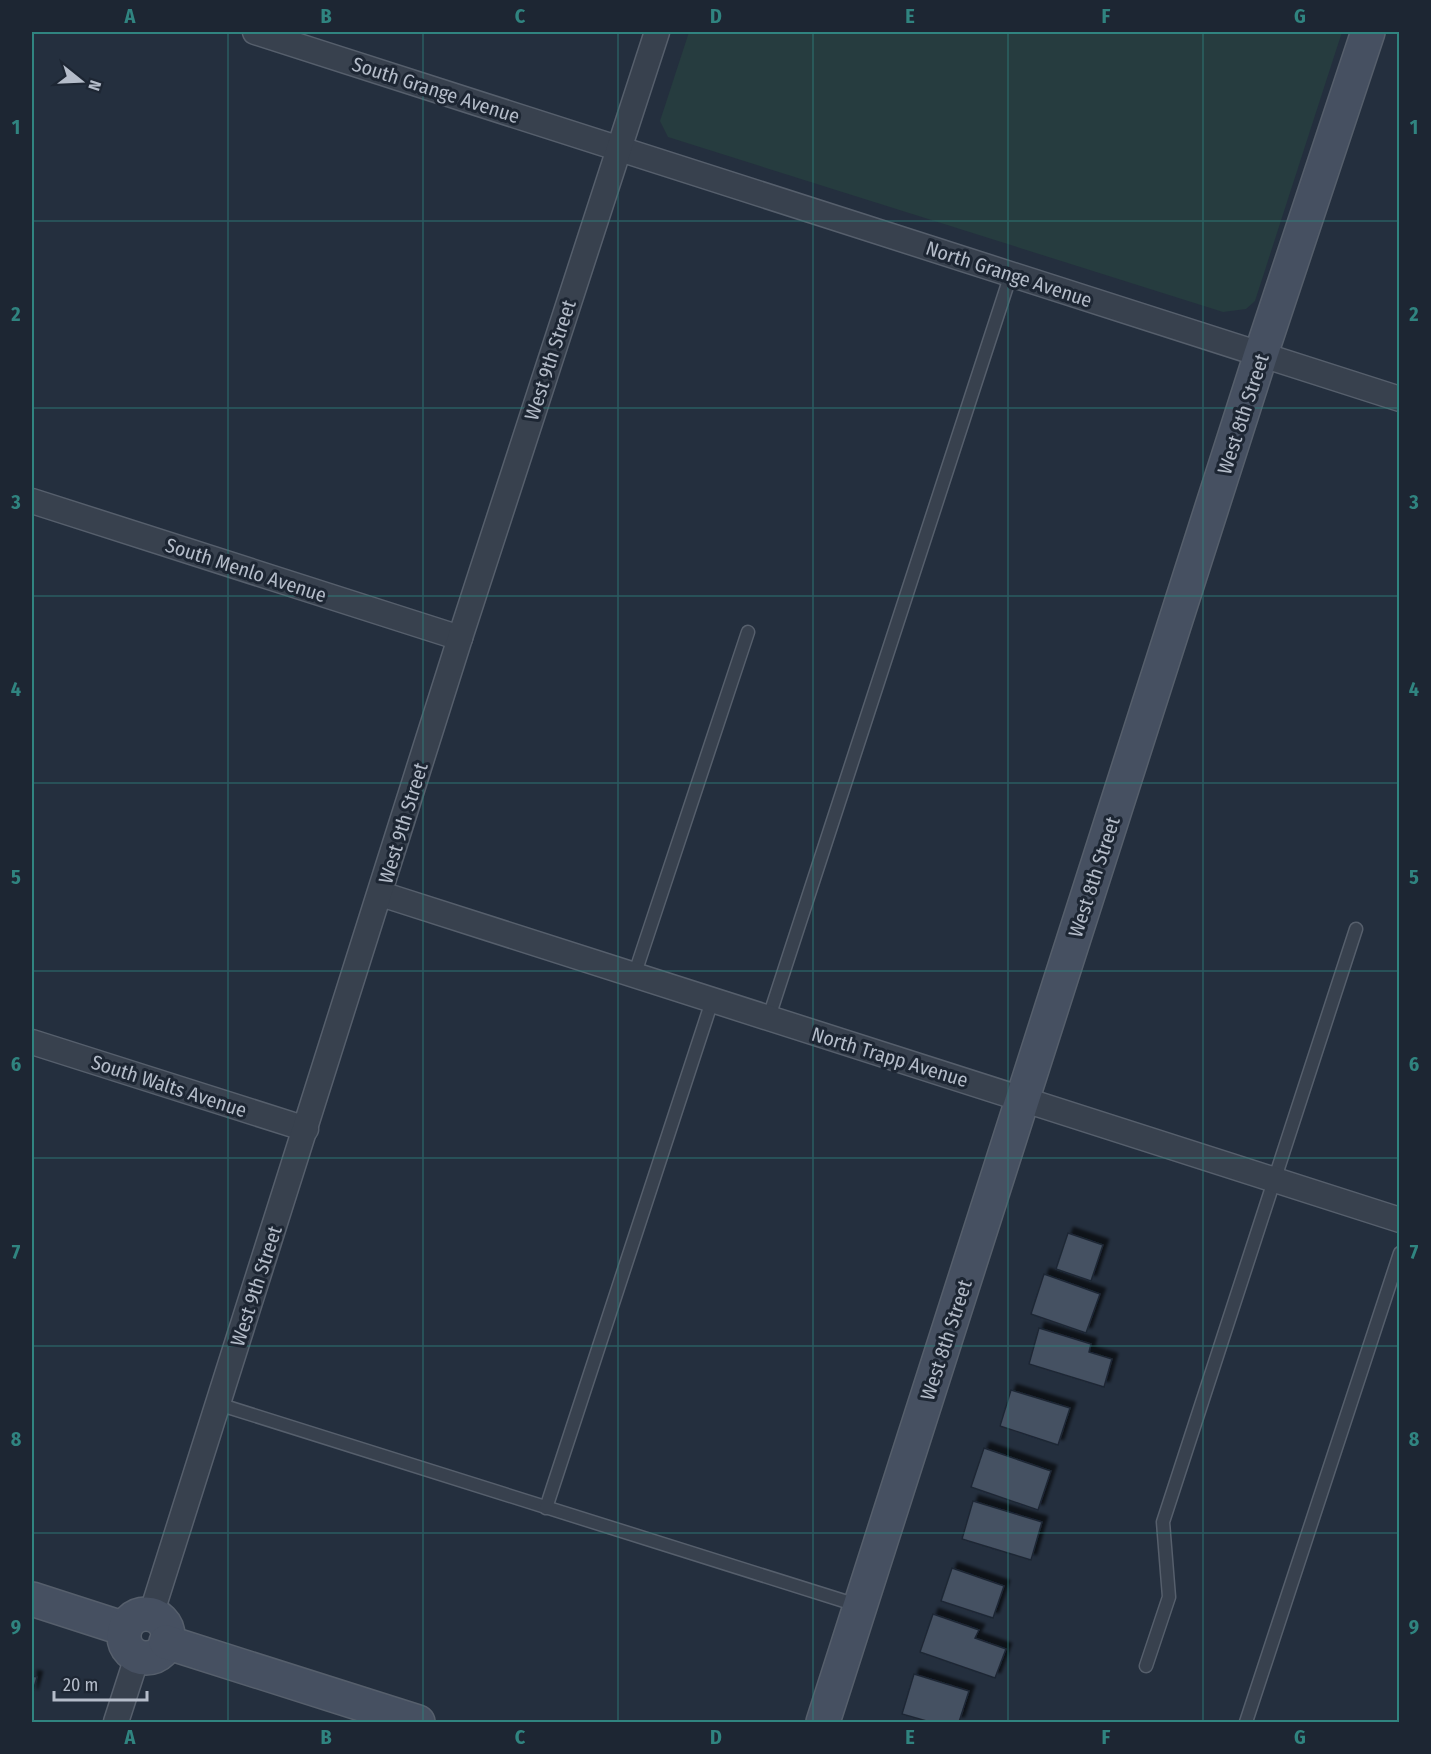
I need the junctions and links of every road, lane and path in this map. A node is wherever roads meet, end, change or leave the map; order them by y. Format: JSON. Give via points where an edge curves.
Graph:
{"nodes":[{"id":1,"x":255,"y":32,"type":"edge"},
{"id":2,"x":657,"y":32,"type":"edge"},
{"id":3,"x":1368,"y":32,"type":"edge"},
{"id":4,"x":618,"y":150,"type":"junction"},
{"id":5,"x":1011,"y":274,"type":"junction"},
{"id":6,"x":1262,"y":354,"type":"junction"},
{"id":7,"x":1400,"y":399,"type":"edge"},
{"id":8,"x":32,"y":501,"type":"edge"},
{"id":9,"x":748,"y":632,"type":"dead end"},
{"id":10,"x":460,"y":638,"type":"junction"},
{"id":11,"x":381,"y":894,"type":"junction"},
{"id":12,"x":1356,"y":929,"type":"dead end"},
{"id":13,"x":634,"y":976,"type":"junction"},
{"id":14,"x":712,"y":1001,"type":"junction"},
{"id":15,"x":768,"y":1020,"type":"junction"},
{"id":16,"x":32,"y":1042,"type":"edge"},
{"id":17,"x":1024,"y":1098,"type":"junction"},
{"id":18,"x":306,"y":1129,"type":"junction"},
{"id":19,"x":1275,"y":1179,"type":"junction"},
{"id":20,"x":1400,"y":1220,"type":"edge"},
{"id":21,"x":1400,"y":1253,"type":"edge"},
{"id":22,"x":218,"y":1404,"type":"junction"},
{"id":23,"x":546,"y":1508,"type":"junction"},
{"id":24,"x":32,"y":1599,"type":"edge"},
{"id":25,"x":861,"y":1607,"type":"junction"},
{"id":26,"x":145,"y":1636,"type":"junction"},
{"id":27,"x":1146,"y":1666,"type":"dead end"},
{"id":28,"x":116,"y":1722,"type":"edge"},
{"id":29,"x":418,"y":1722,"type":"edge"},
{"id":30,"x":824,"y":1722,"type":"edge"},
{"id":31,"x":1246,"y":1722,"type":"edge"}],
"edges":[{"from":1,"to":4,"type":"street","name":"South Grange Avenue"},
{"from":2,"to":4,"type":"street","name":"West 9th Street"},
{"from":3,"to":6,"type":"street","name":"West 8th Street"},
{"from":4,"to":5,"type":"street","name":"North Grange Avenue"},
{"from":4,"to":10,"type":"street","name":"West 9th Street"},
{"from":5,"to":6,"type":"street","name":"North Grange Avenue"},
{"from":5,"to":15,"type":"lane"},
{"from":6,"to":7,"type":"street","name":"North Grange Avenue"},
{"from":6,"to":17,"type":"street","name":"West 8th Street"},
{"from":8,"to":10,"type":"street","name":"South Menlo Avenue"},
{"from":9,"to":13,"type":"lane"},
{"from":10,"to":11,"type":"street","name":"West 9th Street"},
{"from":11,"to":13,"type":"street","name":"North Trapp Avenue"},
{"from":11,"to":18,"type":"street","name":"West 9th Street"},
{"from":12,"to":19,"type":"lane"},
{"from":13,"to":14,"type":"street","name":"North Trapp Avenue"},
{"from":14,"to":15,"type":"street","name":"North Trapp Avenue"},
{"from":14,"to":23,"type":"lane"},
{"from":15,"to":17,"type":"street","name":"North Trapp Avenue"},
{"from":16,"to":18,"type":"street","name":"South Walts Avenue"},
{"from":17,"to":19,"type":"street","name":"North Trapp Avenue"},
{"from":17,"to":25,"type":"street","name":"West 8th Street"},
{"from":18,"to":22,"type":"street","name":"West 9th Street"},
{"from":19,"to":20,"type":"street","name":"North Trapp Avenue"},
{"from":19,"to":27,"type":"lane","via":[[1163,1522],[1168,1597]]},
{"from":21,"to":31,"type":"lane"},
{"from":22,"to":23,"type":"lane"},
{"from":22,"to":26,"type":"street","name":"West 9th Street"},
{"from":23,"to":25,"type":"lane"},
{"from":24,"to":26,"type":"street"},
{"from":25,"to":30,"type":"street","name":"West 8th Street"},
{"from":26,"to":28,"type":"street","name":"West 9th Street"},
{"from":26,"to":29,"type":"street"}]}
